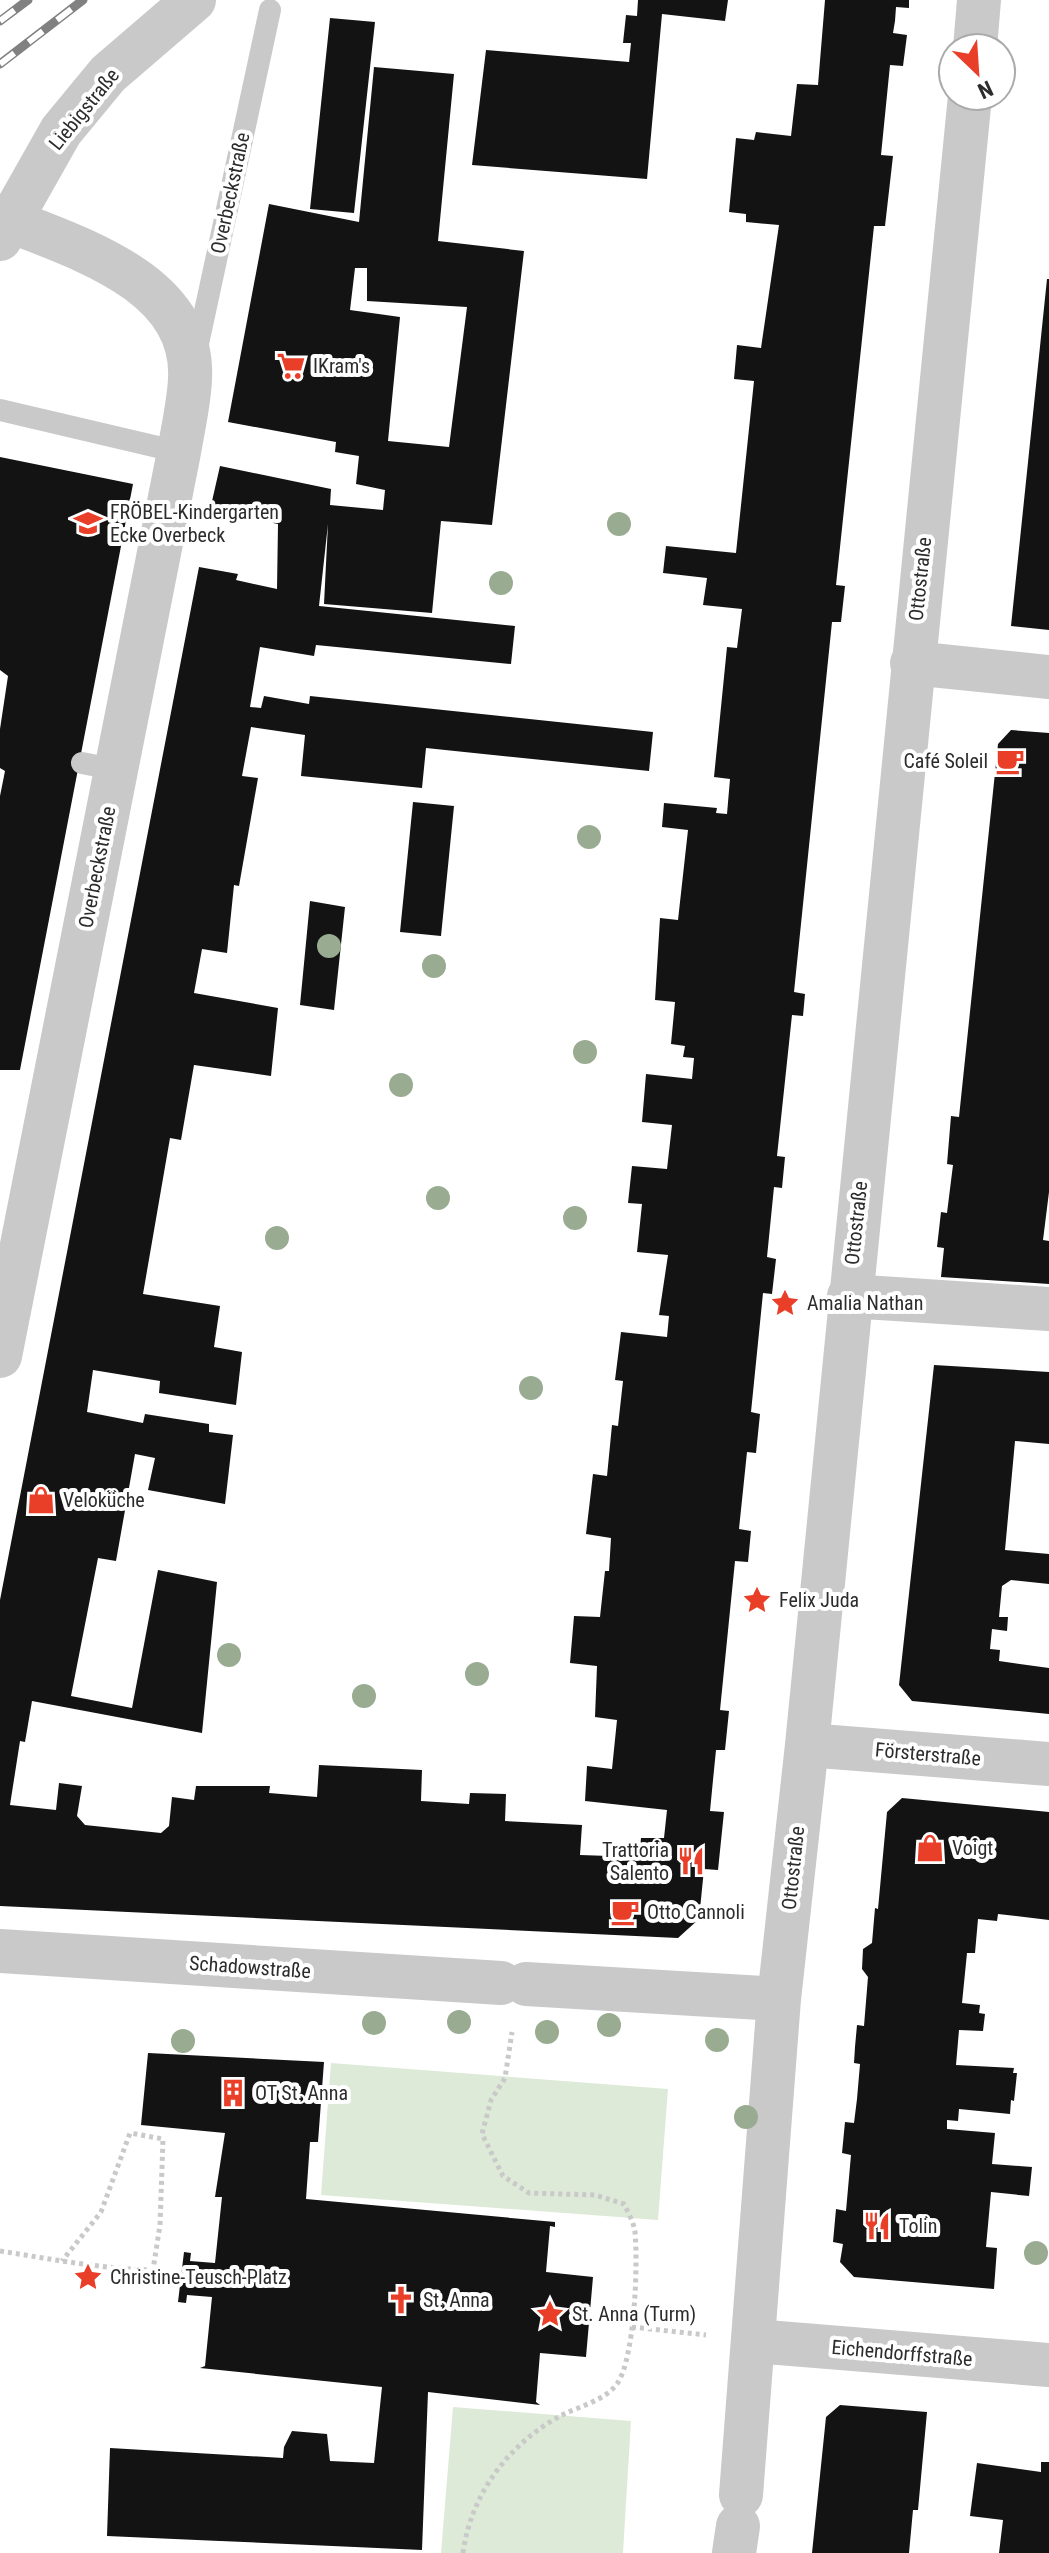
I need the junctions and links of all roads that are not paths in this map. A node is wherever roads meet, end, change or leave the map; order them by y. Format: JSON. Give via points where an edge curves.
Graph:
{"nodes":[{"id":1,"x":194,"y":0,"type":"edge"},
{"id":2,"x":979,"y":0,"type":"edge"},
{"id":3,"x":270,"y":10,"type":"dead end"},
{"id":4,"x":976,"y":32,"type":"edge"},
{"id":5,"x":968,"y":112,"type":"edge"},
{"id":6,"x":6,"y":230,"type":"edge"},
{"id":7,"x":190,"y":377,"type":"junction"},
{"id":8,"x":0,"y":410,"type":"edge"},
{"id":9,"x":179,"y":452,"type":"junction"},
{"id":10,"x":912,"y":663,"type":"junction"},
{"id":11,"x":1049,"y":677,"type":"edge"},
{"id":12,"x":849,"y":1296,"type":"junction"},
{"id":13,"x":1049,"y":1309,"type":"edge"},
{"id":14,"x":0,"y":1356,"type":"edge"},
{"id":15,"x":807,"y":1745,"type":"junction"},
{"id":16,"x":1049,"y":1764,"type":"edge"},
{"id":17,"x":0,"y":1951,"type":"edge"},
{"id":18,"x":779,"y":1999,"type":"junction"},
{"id":19,"x":755,"y":2341,"type":"junction"},
{"id":20,"x":1049,"y":2365,"type":"edge"},
{"id":21,"x":737,"y":2525,"type":"edge"}],
"edges":[{"from":1,"to":6,"type":"street","name":"Liebigstraße","via":[[108,74],[61,131]]},
{"from":2,"to":4,"type":"street"},
{"from":3,"to":7,"type":"lane","name":"Overbeckstraße"},
{"from":5,"to":10,"type":"street","name":"Ottostraße"},
{"from":6,"to":7,"type":"street","name":"Overbeckstraße","via":[[87,251],[160,299],[176,321]]},
{"from":7,"to":9,"type":"street","name":"Overbeckstraße"},
{"from":8,"to":9,"type":"lane"},
{"from":9,"to":14,"type":"street","name":"Overbeckstraße","via":[[99,766]]},
{"from":10,"to":11,"type":"street"},
{"from":10,"to":12,"type":"street","name":"Ottostraße"},
{"from":12,"to":13,"type":"street"},
{"from":12,"to":15,"type":"street","name":"Ottostraße"},
{"from":15,"to":16,"type":"street","name":"Försterstraße"},
{"from":15,"to":18,"type":"street","name":"Ottostraße"},
{"from":17,"to":18,"type":"street","name":"Schadowstraße"},
{"from":18,"to":19,"type":"street","name":"Ottostraße"},
{"from":19,"to":20,"type":"street","name":"Eichendorffstraße"},
{"from":19,"to":21,"type":"street","name":"Ottostraße"}]}
